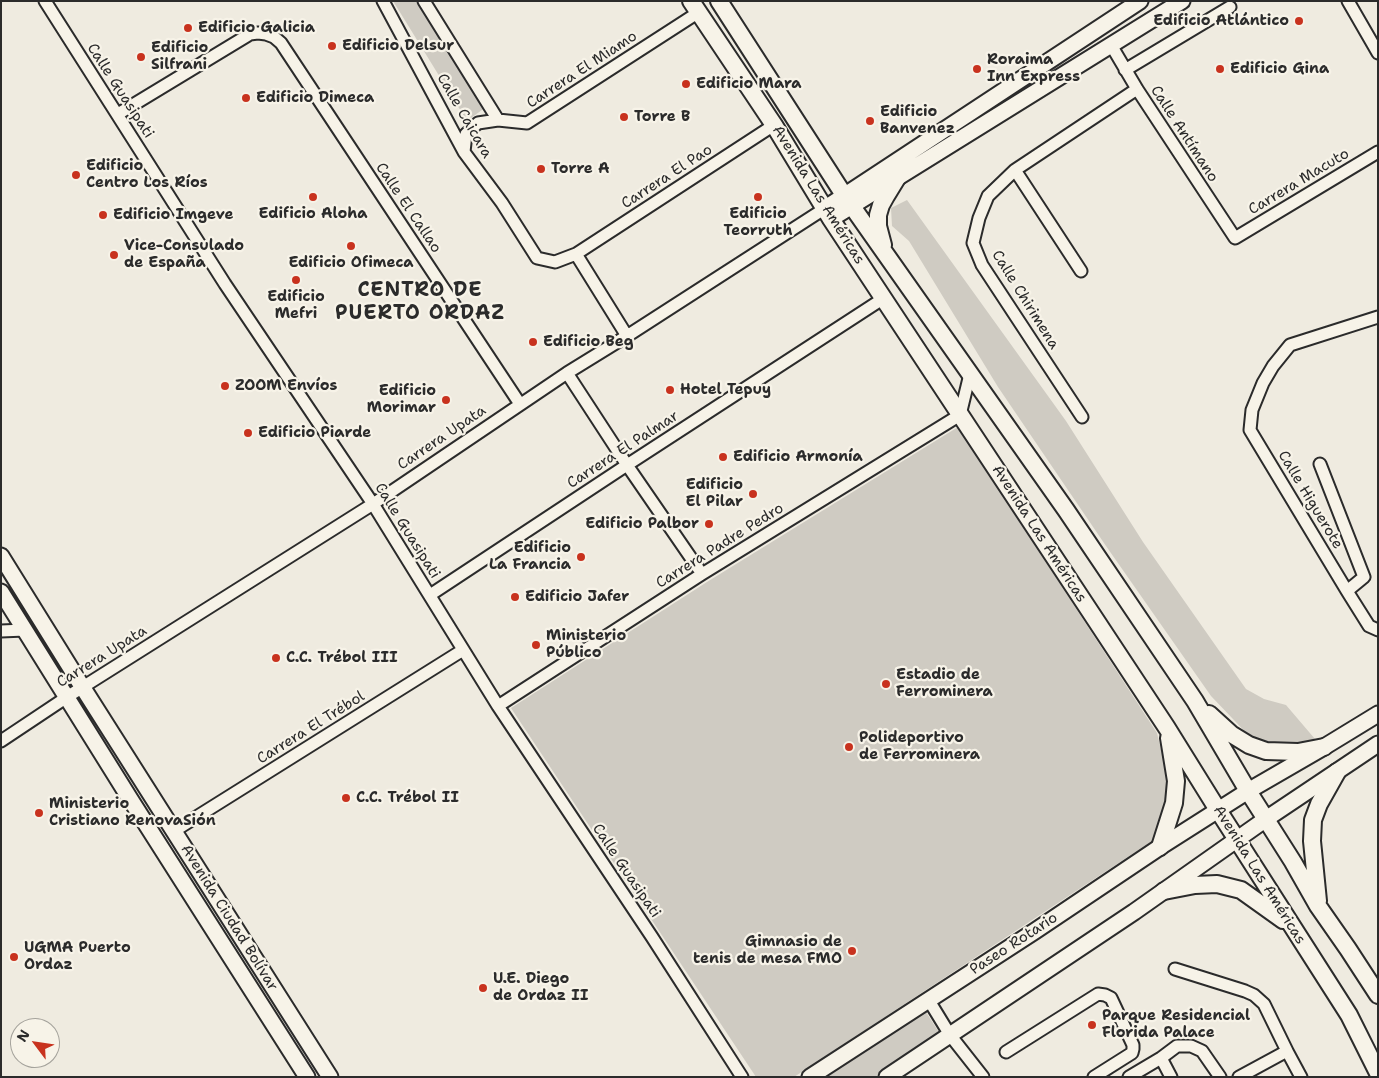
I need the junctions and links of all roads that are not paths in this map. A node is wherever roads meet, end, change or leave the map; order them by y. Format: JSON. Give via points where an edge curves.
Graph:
{"nodes":[{"id":1,"x":45,"y":1,"type":"edge"},
{"id":2,"x":383,"y":1,"type":"edge"},
{"id":3,"x":424,"y":1,"type":"edge"},
{"id":4,"x":719,"y":1,"type":"edge"},
{"id":5,"x":1140,"y":1,"type":"edge"},
{"id":6,"x":1182,"y":1,"type":"edge"},
{"id":7,"x":1348,"y":1,"type":"edge"},
{"id":8,"x":695,"y":7,"type":"edge"},
{"id":9,"x":1230,"y":7,"type":"dead end"},
{"id":10,"x":1111,"y":45,"type":"junction"},
{"id":11,"x":1378,"y":53,"type":"edge"},
{"id":12,"x":1125,"y":70,"type":"junction"},
{"id":13,"x":1137,"y":89,"type":"junction"},
{"id":14,"x":118,"y":114,"type":"junction"},
{"id":15,"x":498,"y":120,"type":"junction"},
{"id":16,"x":774,"y":125,"type":"junction"},
{"id":17,"x":464,"y":152,"type":"junction"},
{"id":18,"x":1378,"y":152,"type":"edge"},
{"id":19,"x":1015,"y":170,"type":"junction"},
{"id":20,"x":897,"y":178,"type":"junction"},
{"id":21,"x":848,"y":201,"type":"junction"},
{"id":22,"x":828,"y":214,"type":"junction"},
{"id":23,"x":1235,"y":238,"type":"joint"},
{"id":24,"x":576,"y":254,"type":"junction"},
{"id":25,"x":885,"y":254,"type":"junction"},
{"id":26,"x":1081,"y":271,"type":"dead end"},
{"id":27,"x":884,"y":298,"type":"junction"},
{"id":28,"x":1378,"y":317,"type":"edge"},
{"id":29,"x":627,"y":336,"type":"junction"},
{"id":30,"x":567,"y":373,"type":"junction"},
{"id":31,"x":970,"y":374,"type":"junction"},
{"id":32,"x":520,"y":404,"type":"junction"},
{"id":33,"x":960,"y":415,"type":"junction"},
{"id":34,"x":1082,"y":417,"type":"dead end"},
{"id":35,"x":1320,"y":464,"type":"dead end"},
{"id":36,"x":627,"y":465,"type":"junction"},
{"id":37,"x":372,"y":504,"type":"junction"},
{"id":38,"x":1,"y":556,"type":"edge"},
{"id":39,"x":702,"y":574,"type":"junction"},
{"id":40,"x":1346,"y":591,"type":"junction"},
{"id":41,"x":1,"y":592,"type":"edge"},
{"id":42,"x":430,"y":596,"type":"junction"},
{"id":43,"x":1373,"y":628,"type":"edge"},
{"id":44,"x":24,"y":630,"type":"junction"},
{"id":45,"x":1,"y":631,"type":"edge"},
{"id":46,"x":463,"y":650,"type":"junction"},
{"id":47,"x":83,"y":688,"type":"junction"},
{"id":48,"x":67,"y":697,"type":"junction"},
{"id":49,"x":1195,"y":702,"type":"junction"},
{"id":50,"x":498,"y":706,"type":"junction"},
{"id":51,"x":1378,"y":714,"type":"edge"},
{"id":52,"x":1167,"y":728,"type":"junction"},
{"id":53,"x":1,"y":741,"type":"edge"},
{"id":54,"x":1378,"y":744,"type":"edge"},
{"id":55,"x":1324,"y":748,"type":"junction"},
{"id":56,"x":1337,"y":772,"type":"junction"},
{"id":57,"x":1248,"y":791,"type":"junction"},
{"id":58,"x":1218,"y":810,"type":"junction"},
{"id":59,"x":1266,"y":819,"type":"junction"},
{"id":60,"x":174,"y":831,"type":"junction"},
{"id":61,"x":1236,"y":840,"type":"junction"},
{"id":62,"x":1160,"y":847,"type":"junction"},
{"id":63,"x":1164,"y":891,"type":"junction"},
{"id":64,"x":1318,"y":906,"type":"junction"},
{"id":65,"x":1291,"y":926,"type":"junction"},
{"id":66,"x":1174,"y":970,"type":"dead end"},
{"id":67,"x":1378,"y":995,"type":"edge"},
{"id":68,"x":928,"y":999,"type":"junction"},
{"id":69,"x":950,"y":1035,"type":"junction"},
{"id":70,"x":1287,"y":1051,"type":"junction"},
{"id":71,"x":1006,"y":1052,"type":"dead end"},
{"id":72,"x":1161,"y":1058,"type":"junction"},
{"id":73,"x":327,"y":1072,"type":"edge"},
{"id":74,"x":1378,"y":1073,"type":"edge"},
{"id":75,"x":307,"y":1077,"type":"edge"},
{"id":76,"x":311,"y":1077,"type":"edge"},
{"id":77,"x":742,"y":1077,"type":"edge"},
{"id":78,"x":810,"y":1077,"type":"edge"},
{"id":79,"x":887,"y":1077,"type":"edge"},
{"id":80,"x":983,"y":1077,"type":"edge"},
{"id":81,"x":1094,"y":1077,"type":"edge"},
{"id":82,"x":1129,"y":1077,"type":"edge"},
{"id":83,"x":1171,"y":1077,"type":"edge"},
{"id":84,"x":1220,"y":1077,"type":"edge"},
{"id":85,"x":1239,"y":1077,"type":"edge"},
{"id":86,"x":1301,"y":1077,"type":"edge"}],
"edges":[{"from":1,"to":14,"type":"street","name":"Calle Guasipati"},
{"from":2,"to":17,"type":"street","name":"Calle Caicara"},
{"from":3,"to":15,"type":"street","name":"Calle Caicara"},
{"from":4,"to":21,"type":"main road","name":"Avenida Las Américas"},
{"from":5,"to":21,"type":"street"},
{"from":6,"to":10,"type":"street"},
{"from":7,"to":11,"type":"street"},
{"from":8,"to":15,"type":"street","name":"Carrera El Miamo","via":[[527,123]]},
{"from":8,"to":16,"type":"main road","name":"Avenida Las Américas"},
{"from":9,"to":12,"type":"street"},
{"from":10,"to":12,"type":"street","name":"Calle Antímano"},
{"from":10,"to":20,"type":"street"},
{"from":12,"to":13,"type":"street","name":"Calle Antímano"},
{"from":13,"to":19,"type":"street","name":"Calle Chirimena"},
{"from":13,"to":23,"type":"street","name":"Calle Antímano"},
{"from":14,"to":32,"type":"street","name":"Calle El Callao","via":[[250,34],[274,37]]},
{"from":14,"to":37,"type":"street","name":"Calle Guasipati","via":[[225,284]]},
{"from":15,"to":17,"type":"street","name":"Carrera El Miamo","via":[[478,122],[466,134]]},
{"from":16,"to":22,"type":"main road","name":"Avenida Las Américas"},
{"from":16,"to":24,"type":"street","name":"Carrera El Pao"},
{"from":17,"to":24,"type":"street","name":"Calle Caicara","via":[[538,258],[555,262]]},
{"from":18,"to":23,"type":"street","name":"Carrera Macuto"},
{"from":19,"to":26,"type":"street"},
{"from":19,"to":34,"type":"street","name":"Calle Chirimena","via":[[988,196],[973,243],[982,265]]},
{"from":20,"to":21,"type":"street"},
{"from":20,"to":25,"type":"main road","via":[[878,215]]},
{"from":21,"to":22,"type":"street"},
{"from":21,"to":25,"type":"main road","name":"Avenida Las Américas"},
{"from":22,"to":27,"type":"main road","name":"Avenida Las Américas"},
{"from":22,"to":29,"type":"street","name":"Carrera Upata"},
{"from":24,"to":29,"type":"street"},
{"from":25,"to":31,"type":"main road","name":"Avenida Las Américas"},
{"from":27,"to":33,"type":"main road","name":"Avenida Las Américas"},
{"from":27,"to":36,"type":"street","name":"Carrera El Palmar"},
{"from":28,"to":40,"type":"street","name":"Calle Higuerote","via":[[1290,345],[1263,383],[1252,410],[1250,430]]},
{"from":29,"to":30,"type":"street","name":"Carrera Upata"},
{"from":30,"to":32,"type":"street","name":"Carrera Upata"},
{"from":30,"to":36,"type":"street"},
{"from":31,"to":33,"type":"street"},
{"from":31,"to":49,"type":"main road","name":"Avenida Las Américas"},
{"from":32,"to":37,"type":"street","name":"Carrera Upata"},
{"from":33,"to":39,"type":"street","name":"Carrera Padre Pedro"},
{"from":33,"to":52,"type":"main road","name":"Avenida Las Américas"},
{"from":35,"to":40,"type":"street","via":[[1364,576]]},
{"from":36,"to":39,"type":"street"},
{"from":36,"to":42,"type":"street","name":"Carrera El Palmar"},
{"from":37,"to":42,"type":"street","name":"Calle Guasipati"},
{"from":37,"to":47,"type":"street","name":"Carrera Upata"},
{"from":38,"to":47,"type":"street","name":"Avenida Ciudad Bolívar"},
{"from":39,"to":50,"type":"street","name":"Carrera Padre Pedro"},
{"from":40,"to":43,"type":"street","name":"Calle Higuerote"},
{"from":41,"to":44,"type":"street","name":"Avenida Ciudad Bolívar"},
{"from":42,"to":46,"type":"street","name":"Calle Guasipati"},
{"from":44,"to":45,"type":"street"},
{"from":44,"to":48,"type":"street","name":"Avenida Ciudad Bolívar"},
{"from":46,"to":50,"type":"street","name":"Calle Guasipati"},
{"from":46,"to":60,"type":"street","name":"Carrera El Trébol"},
{"from":47,"to":48,"type":"street","name":"Carrera Upata"},
{"from":47,"to":60,"type":"street","name":"Avenida Ciudad Bolívar"},
{"from":48,"to":53,"type":"street","name":"Carrera Upata"},
{"from":48,"to":75,"type":"street","name":"Avenida Ciudad Bolívar"},
{"from":49,"to":55,"type":"main road","via":[[1249,746],[1284,752]]},
{"from":49,"to":57,"type":"main road","name":"Avenida Las Américas"},
{"from":50,"to":77,"type":"street","name":"Calle Guasipati"},
{"from":51,"to":55,"type":"street","name":"Paseo Rotario"},
{"from":52,"to":58,"type":"main road","name":"Avenida Las Américas"},
{"from":52,"to":62,"type":"main road","via":[[1176,781],[1174,802]]},
{"from":54,"to":56,"type":"street"},
{"from":55,"to":57,"type":"street","name":"Paseo Rotario"},
{"from":56,"to":59,"type":"street"},
{"from":56,"to":64,"type":"main road","via":[[1313,820]]},
{"from":57,"to":58,"type":"street","name":"Paseo Rotario"},
{"from":57,"to":59,"type":"main road","name":"Avenida Las Américas"},
{"from":58,"to":61,"type":"main road","name":"Avenida Las Américas"},
{"from":58,"to":62,"type":"street","name":"Paseo Rotario"},
{"from":59,"to":61,"type":"street"},
{"from":59,"to":64,"type":"main road","name":"Avenida Las Américas"},
{"from":60,"to":73,"type":"street","name":"Avenida Ciudad Bolívar"},
{"from":61,"to":63,"type":"street"},
{"from":61,"to":65,"type":"main road","name":"Avenida Las Américas"},
{"from":62,"to":68,"type":"street","name":"Paseo Rotario"},
{"from":63,"to":65,"type":"main road","via":[[1217,884],[1242,890]]},
{"from":63,"to":69,"type":"street"},
{"from":64,"to":67,"type":"main road","name":"Avenida Las Américas"},
{"from":65,"to":74,"type":"main road","name":"Avenida Las Américas","via":[[1349,1015]]},
{"from":66,"to":70,"type":"street","via":[[1254,995],[1264,1004]]},
{"from":68,"to":69,"type":"street"},
{"from":68,"to":78,"type":"street","name":"Paseo Rotario"},
{"from":69,"to":79,"type":"street"},
{"from":69,"to":80,"type":"street"},
{"from":70,"to":85,"type":"street"},
{"from":70,"to":86,"type":"street"},
{"from":71,"to":81,"type":"street","via":[[1098,994],[1105,995],[1110,998],[1133,1049],[1132,1053]]},
{"from":72,"to":82,"type":"street"},
{"from":72,"to":83,"type":"street"},
{"from":72,"to":84,"type":"street","via":[[1177,1046],[1191,1046],[1202,1051]]},
{"from":73,"to":76,"type":"street"}]}
